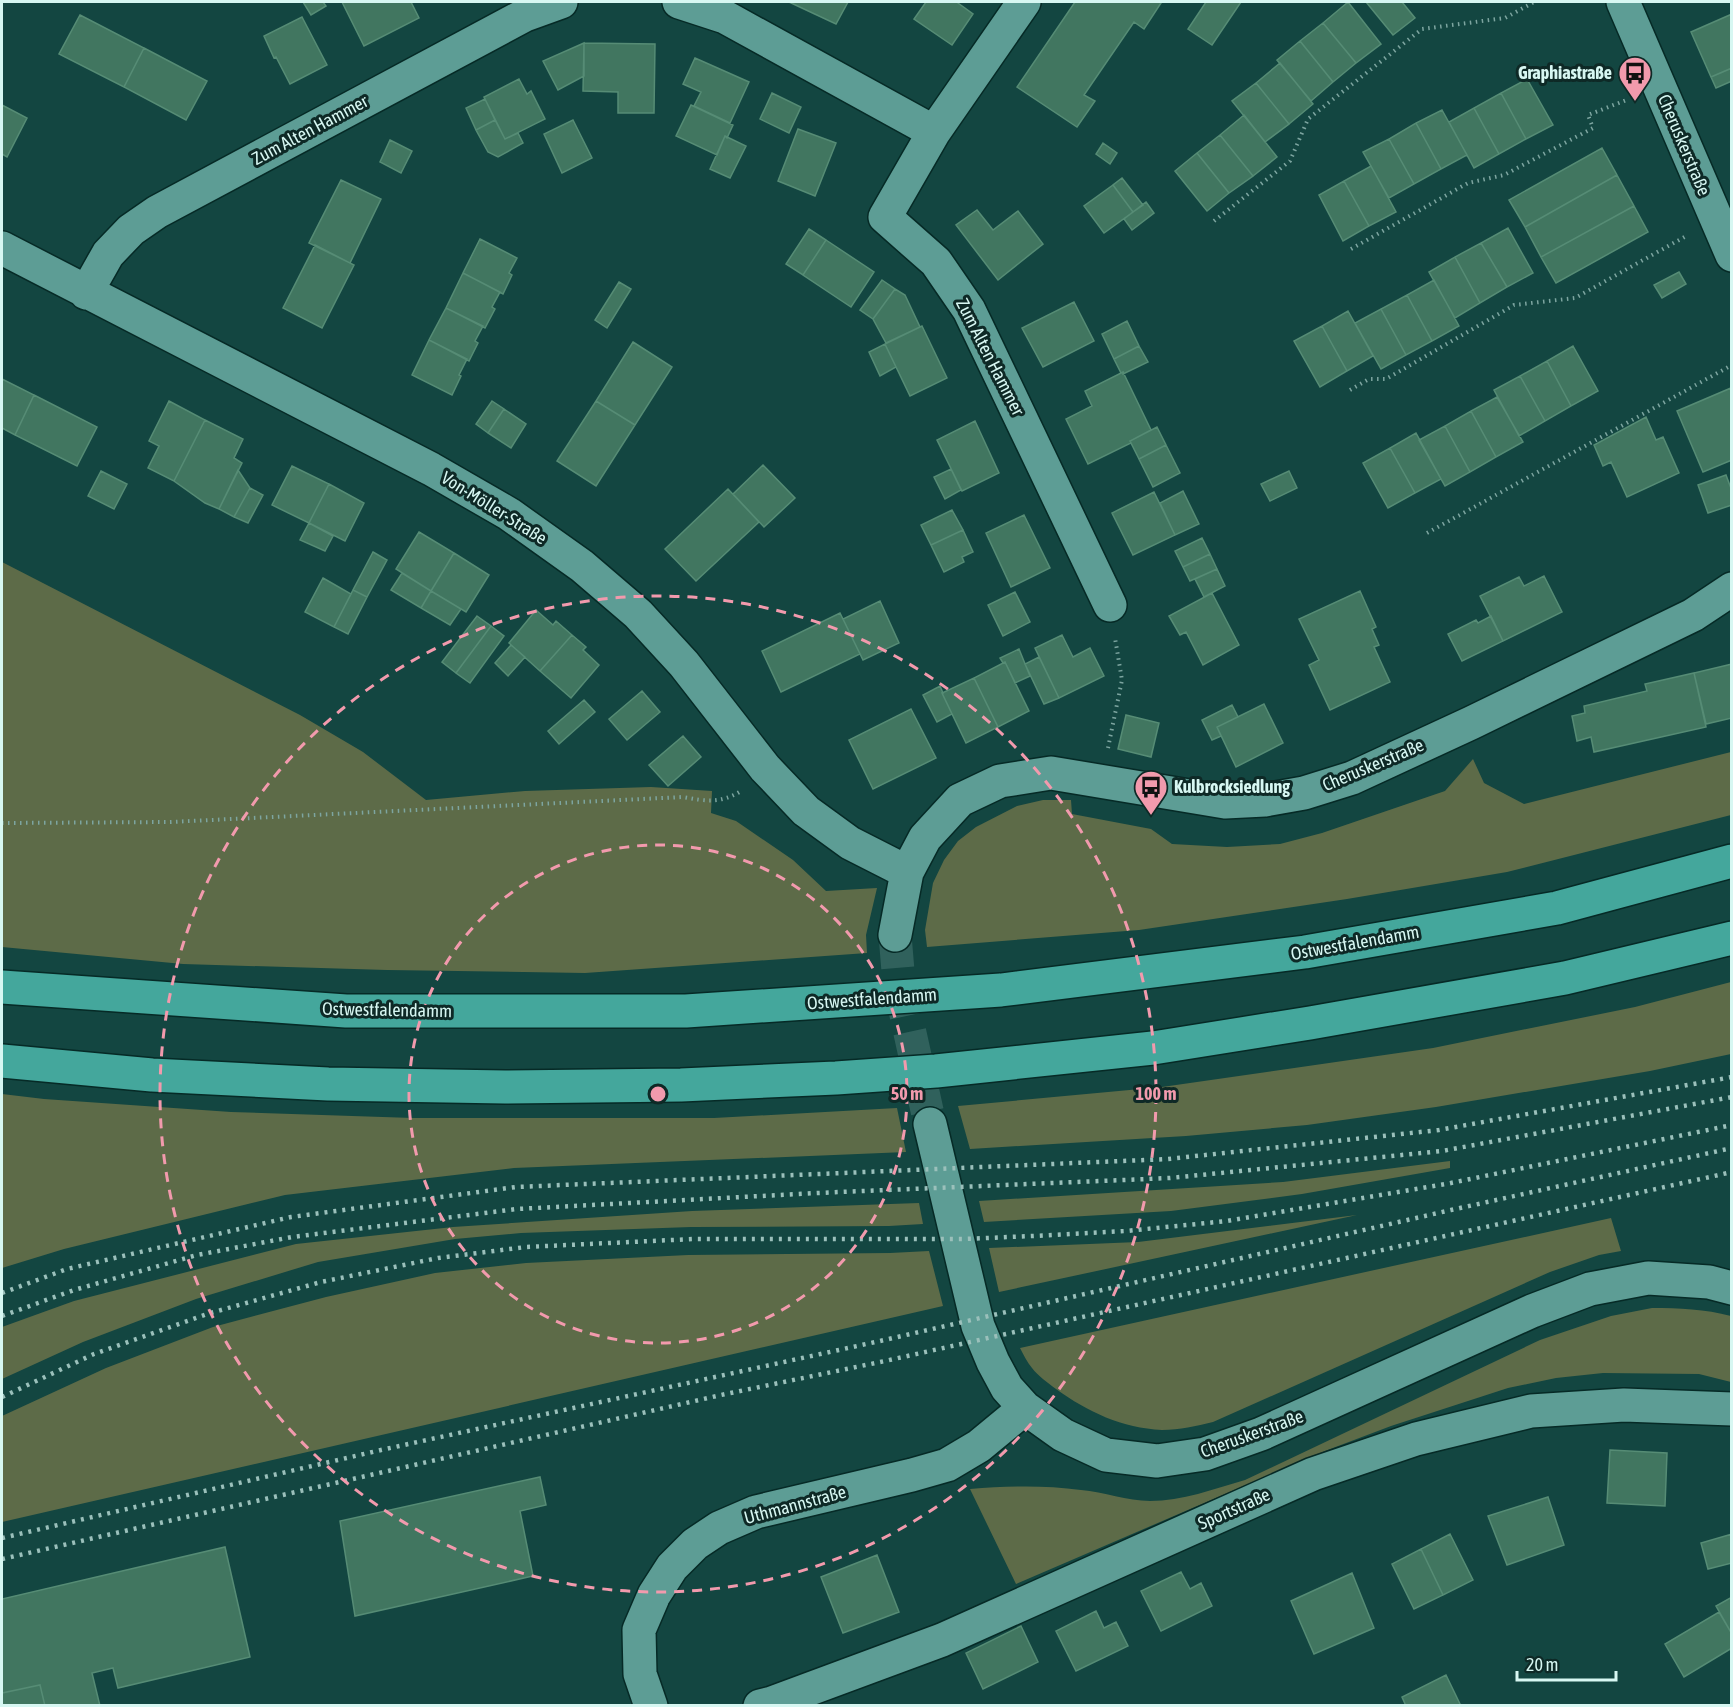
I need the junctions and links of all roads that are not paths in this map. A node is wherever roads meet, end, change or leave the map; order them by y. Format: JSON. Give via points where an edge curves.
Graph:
{"nodes":[{"id":1,"x":561,"y":2,"type":"edge"},
{"id":2,"x":679,"y":2,"type":"edge"},
{"id":3,"x":1024,"y":2,"type":"edge"},
{"id":4,"x":1623,"y":2,"type":"edge"},
{"id":5,"x":934,"y":132,"type":"junction"},
{"id":6,"x":2,"y":248,"type":"edge"},
{"id":7,"x":1731,"y":255,"type":"edge"},
{"id":8,"x":86,"y":292,"type":"junction"},
{"id":9,"x":1731,"y":589,"type":"edge"},
{"id":10,"x":1110,"y":605,"type":"road end"},
{"id":11,"x":1731,"y":861,"type":"edge"},
{"id":12,"x":907,"y":872,"type":"junction"},
{"id":13,"x":895,"y":935,"type":"tunnel mouth"},
{"id":14,"x":1731,"y":938,"type":"edge"},
{"id":15,"x":2,"y":987,"type":"edge"},
{"id":16,"x":2,"y":1061,"type":"edge"},
{"id":17,"x":930,"y":1124,"type":"tunnel mouth"},
{"id":18,"x":1731,"y":1288,"type":"edge"},
{"id":19,"x":1025,"y":1408,"type":"junction"},
{"id":20,"x":1731,"y":1409,"type":"edge"},
{"id":21,"x":651,"y":1706,"type":"edge"},
{"id":22,"x":760,"y":1706,"type":"edge"}],
"edges":[{"from":1,"to":8,"type":"street","name":"Zum Alten Hammer","via":[[525,15],[157,212],[130,230],[108,254]]},
{"from":2,"to":5,"type":"street","via":[[725,17]]},
{"from":3,"to":5,"type":"street","name":"Zum Alten Hammer"},
{"from":4,"to":7,"type":"street","name":"Cheruskerstraße"},
{"from":5,"to":10,"type":"street","name":"Zum Alten Hammer","via":[[885,218],[936,262],[969,310]]},
{"from":6,"to":8,"type":"street","name":"Von-Möller-Straße"},
{"from":8,"to":12,"type":"street","name":"Von-Möller-Straße","via":[[431,469],[508,514],[582,566],[638,614],[684,664],[765,768],[806,811],[850,843]]},
{"from":9,"to":12,"type":"street","name":"Cheruskerstraße","via":[[1693,615],[1471,723],[1352,778],[1304,793],[1225,802],[1051,773],[1000,781],[960,800],[925,838]]},
{"from":11,"to":15,"type":"highway","name":"Ostwestfalendamm","via":[[1557,908],[1305,952],[1001,990],[686,1011],[346,1011]]},
{"from":12,"to":13,"type":"street","name":"Cheruskerstraße"},
{"from":14,"to":16,"type":"highway","via":[[1565,978],[1310,1023],[1153,1048],[936,1071],[681,1085],[505,1087],[328,1084],[152,1075]]},
{"from":17,"to":19,"type":"street","name":"Cheruskerstraße","via":[[978,1326],[1007,1388]]},
{"from":18,"to":19,"type":"street","name":"Cheruskerstraße","via":[[1709,1282],[1648,1278],[1590,1289],[1532,1311],[1261,1434],[1205,1454],[1158,1461],[1106,1455],[1063,1435]]},
{"from":19,"to":21,"type":"street","name":"Uthmannstraße","via":[[979,1446],[947,1465],[756,1512],[718,1528],[695,1544],[672,1567],[639,1630],[640,1674]]},
{"from":20,"to":22,"type":"street","name":"Sportstraße","via":[[1624,1406],[1531,1411],[1416,1439],[1313,1474],[942,1640]]}]}
